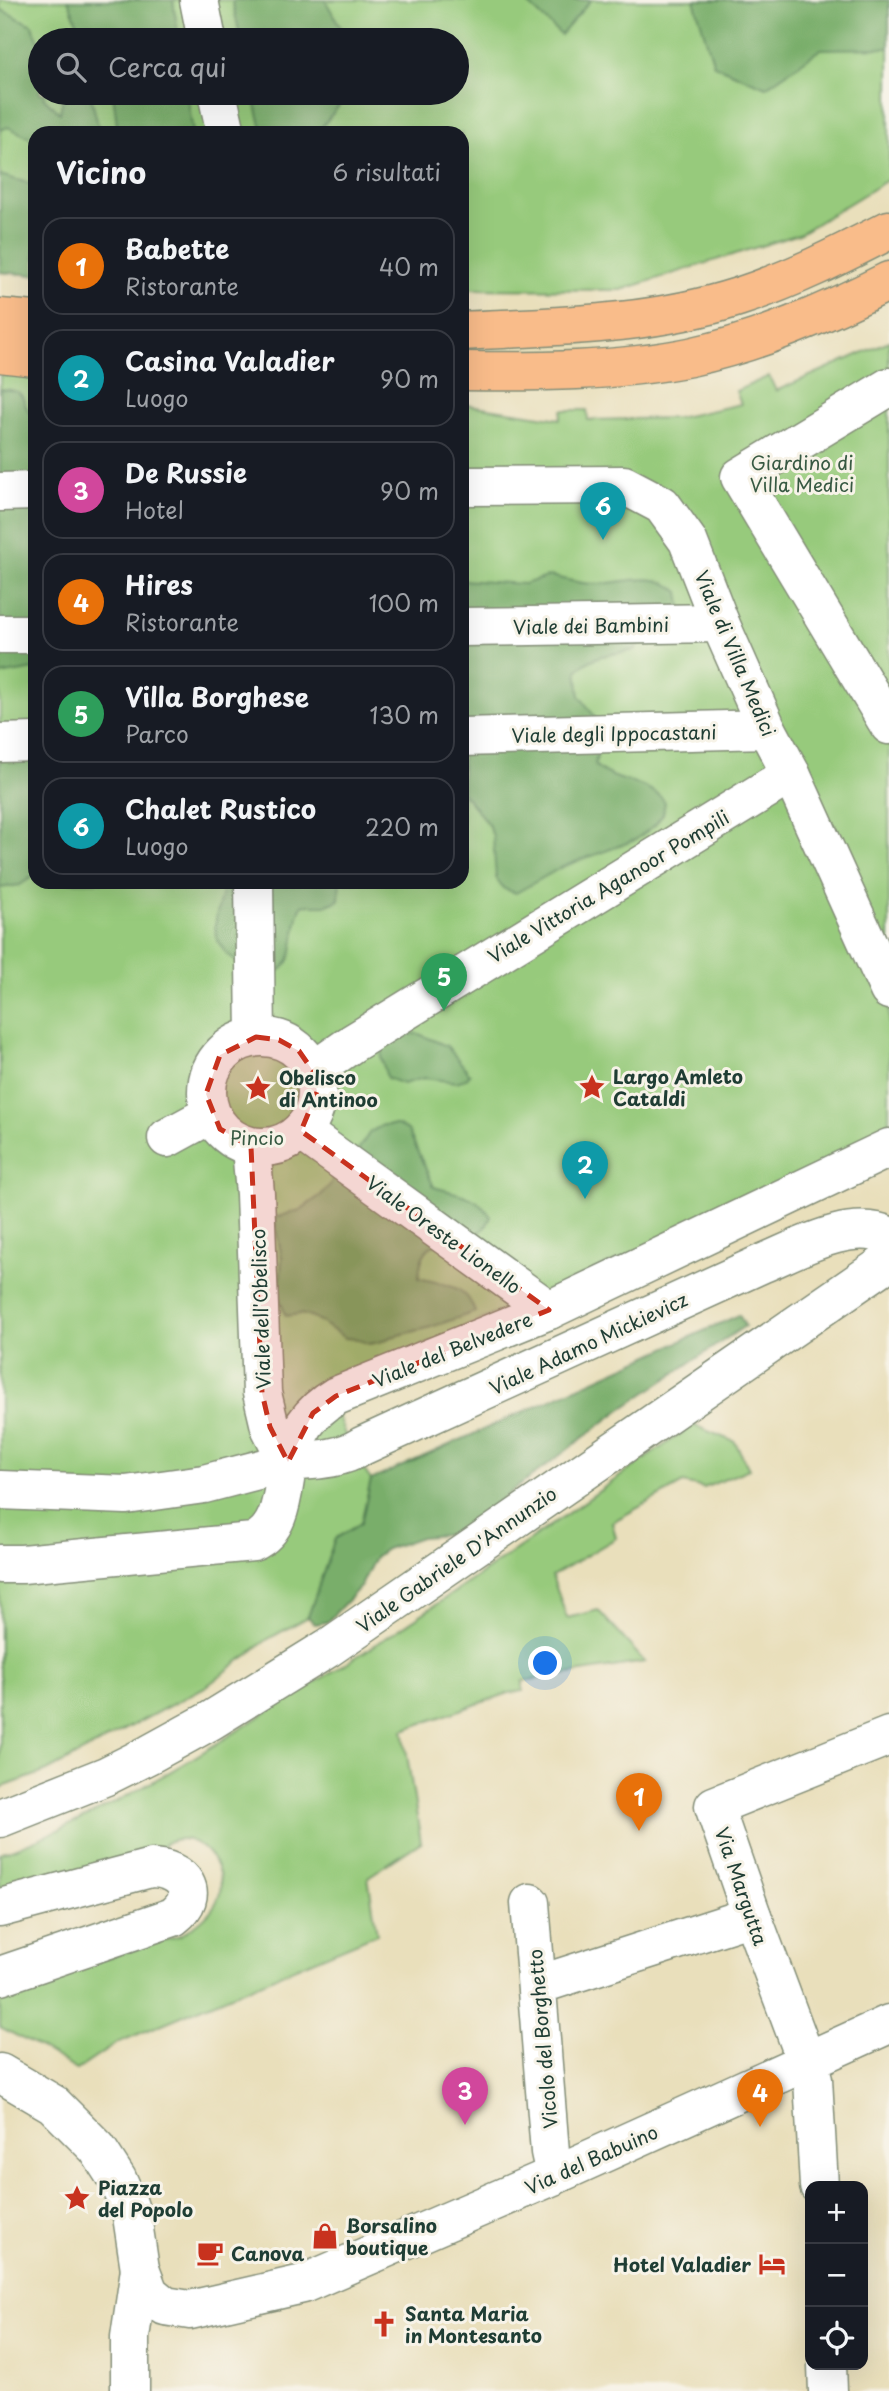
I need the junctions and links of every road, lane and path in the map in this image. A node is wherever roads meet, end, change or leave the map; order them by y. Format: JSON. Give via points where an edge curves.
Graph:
{"nodes":[{"id":1,"x":199,"y":0,"type":"edge"},
{"id":2,"x":205,"y":28,"type":"edge"},
{"id":3,"x":220,"y":105,"type":"edge"},
{"id":4,"x":224,"y":126,"type":"edge"},
{"id":5,"x":889,"y":230,"type":"edge"},
{"id":6,"x":889,"y":281,"type":"edge"},
{"id":7,"x":0,"y":318,"type":"edge"},
{"id":8,"x":28,"y":320,"type":"edge"},
{"id":9,"x":469,"y":331,"type":"edge"},
{"id":10,"x":0,"y":353,"type":"edge"},
{"id":11,"x":28,"y":357,"type":"edge"},
{"id":12,"x":469,"y":371,"type":"edge"},
{"id":13,"x":889,"y":387,"type":"edge"},
{"id":14,"x":469,"y":486,"type":"edge"},
{"id":15,"x":28,"y":491,"type":"edge"},
{"id":16,"x":0,"y":492,"type":"edge"},
{"id":17,"x":720,"y":623,"type":"junction"},
{"id":18,"x":469,"y":628,"type":"edge"},
{"id":19,"x":0,"y":634,"type":"edge"},
{"id":20,"x":28,"y":634,"type":"edge"},
{"id":21,"x":888,"y":723,"type":"edge"},
{"id":22,"x":767,"y":729,"type":"junction"},
{"id":23,"x":469,"y":737,"type":"edge"},
{"id":24,"x":28,"y":742,"type":"edge"},
{"id":25,"x":0,"y":743,"type":"edge"},
{"id":26,"x":791,"y":774,"type":"junction"},
{"id":27,"x":254,"y":889,"type":"edge"},
{"id":28,"x":889,"y":990,"type":"edge"},
{"id":29,"x":256,"y":1037,"type":"junction"},
{"id":30,"x":313,"y":1071,"type":"junction"},
{"id":31,"x":211,"y":1114,"type":"junction"},
{"id":32,"x":301,"y":1131,"type":"junction"},
{"id":33,"x":167,"y":1138,"type":"dead end"},
{"id":34,"x":251,"y":1147,"type":"junction"},
{"id":35,"x":889,"y":1148,"type":"edge"},
{"id":36,"x":889,"y":1236,"type":"edge"},
{"id":37,"x":889,"y":1261,"type":"edge"},
{"id":38,"x":549,"y":1310,"type":"junction"},
{"id":39,"x":288,"y":1462,"type":"junction"},
{"id":40,"x":10,"y":1490,"type":"edge"},
{"id":41,"x":11,"y":1564,"type":"edge"},
{"id":42,"x":889,"y":1736,"type":"edge"},
{"id":43,"x":0,"y":1818,"type":"edge"},
{"id":44,"x":530,"y":1903,"type":"dead end"},
{"id":45,"x":0,"y":1908,"type":"edge"},
{"id":46,"x":752,"y":1916,"type":"junction"},
{"id":47,"x":0,"y":1976,"type":"edge"},
{"id":48,"x":538,"y":1985,"type":"junction"},
{"id":49,"x":889,"y":2024,"type":"edge"},
{"id":50,"x":807,"y":2063,"type":"junction"},
{"id":51,"x":0,"y":2073,"type":"edge"},
{"id":52,"x":555,"y":2175,"type":"junction"},
{"id":53,"x":819,"y":2181,"type":"edge"},
{"id":54,"x":140,"y":2269,"type":"junction"},
{"id":55,"x":827,"y":2370,"type":"edge"},
{"id":56,"x":130,"y":2391,"type":"edge"},
{"id":57,"x":828,"y":2391,"type":"edge"}],
"edges":[{"from":1,"to":2,"type":"street"},
{"from":3,"to":4,"type":"street"},
{"from":5,"to":9,"type":"main road","via":[[794,276],[708,306],[596,324]]},
{"from":6,"to":12,"type":"main road","via":[[825,313],[691,356],[604,369]]},
{"from":7,"to":8,"type":"main road"},
{"from":10,"to":11,"type":"main road"},
{"from":13,"to":21,"type":"street","via":[[740,477]]},
{"from":14,"to":17,"type":"street","name":"Viale di Villa Medici","via":[[624,485],[662,505],[688,541]]},
{"from":15,"to":16,"type":"street"},
{"from":17,"to":18,"type":"street","name":"Viale dei Bambini"},
{"from":17,"to":22,"type":"street","name":"Viale di Villa Medici"},
{"from":19,"to":20,"type":"street"},
{"from":22,"to":23,"type":"street","name":"Viale degli Ippocastani"},
{"from":22,"to":26,"type":"street","name":"Viale di Villa Medici"},
{"from":24,"to":25,"type":"street"},
{"from":26,"to":28,"type":"street","name":"Viale di Villa Medici"},
{"from":26,"to":30,"type":"street","name":"Viale Vittoria Aganoor Pompili","via":[[353,1042]]},
{"from":27,"to":29,"type":"street"},
{"from":29,"to":30,"type":"street","via":[[279,1040],[299,1051]]},
{"from":29,"to":31,"type":"street","via":[[236,1043],[220,1055],[209,1073],[206,1094]]},
{"from":30,"to":32,"type":"street","via":[[317,1092],[313,1113]]},
{"from":31,"to":33,"type":"street"},
{"from":31,"to":34,"type":"street","via":[[220,1129]]},
{"from":32,"to":34,"type":"street","via":[[286,1142]]},
{"from":32,"to":38,"type":"street","name":"Viale Oreste Lionello"},
{"from":34,"to":39,"type":"street","name":"Viale dell'Obelisco","via":[[262,1393],[273,1436]]},
{"from":35,"to":38,"type":"street","name":"Viale del Belvedere"},
{"from":36,"to":39,"type":"street","name":"Viale Adamo Mickievicz","via":[[866,1229],[806,1246],[352,1452]]},
{"from":37,"to":43,"type":"street","name":"Viale Gabriele D'Annunzio","via":[[276,1680],[150,1754]]},
{"from":38,"to":39,"type":"street","name":"Viale del Belvedere","via":[[322,1404],[304,1424]]},
{"from":39,"to":40,"type":"street","via":[[204,1483],[126,1494]]},
{"from":39,"to":41,"type":"street","name":"Viale del Belvedere","via":[[272,1530],[253,1542]]},
{"from":42,"to":46,"type":"street","name":"Via Margutta","via":[[714,1806]]},
{"from":44,"to":48,"type":"street","name":"Vicolo del Borghetto"},
{"from":45,"to":47,"type":"street","via":[[151,1868],[176,1874],[188,1891],[185,1906],[173,1917]]},
{"from":46,"to":48,"type":"street"},
{"from":46,"to":50,"type":"street","name":"Via Margutta"},
{"from":48,"to":52,"type":"street","name":"Vicolo del Borghetto"},
{"from":49,"to":50,"type":"street","name":"Via del Babuino"},
{"from":50,"to":52,"type":"street","name":"Via del Babuino"},
{"from":50,"to":53,"type":"street","name":"Via Margutta","via":[[813,2079]]},
{"from":51,"to":54,"type":"street","via":[[53,2104],[97,2148],[128,2204]]},
{"from":52,"to":54,"type":"street","name":"Via del Babuino","via":[[290,2287],[243,2300],[182,2310],[165,2306],[149,2293]]},
{"from":54,"to":56,"type":"street","via":[[130,2337]]},
{"from":55,"to":57,"type":"street"}]}
